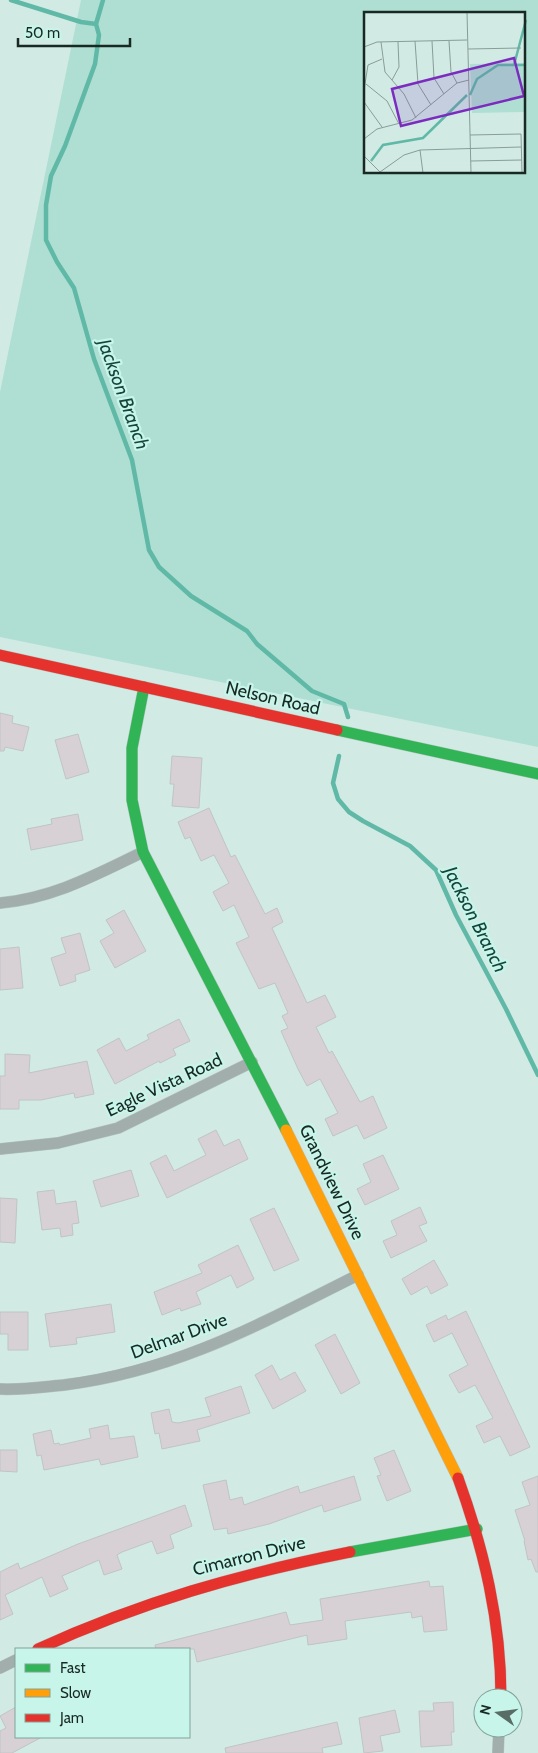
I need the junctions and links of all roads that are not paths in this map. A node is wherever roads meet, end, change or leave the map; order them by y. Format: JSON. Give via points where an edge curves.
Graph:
{"nodes":[{"id":1,"x":0,"y":655,"type":"edge"},
{"id":2,"x":144,"y":687,"type":"junction"},
{"id":3,"x":538,"y":774,"type":"edge"},
{"id":4,"x":143,"y":852,"type":"junction"},
{"id":5,"x":0,"y":903,"type":"edge"},
{"id":6,"x":252,"y":1062,"type":"junction"},
{"id":7,"x":0,"y":1149,"type":"edge"},
{"id":8,"x":358,"y":1275,"type":"junction"},
{"id":9,"x":0,"y":1389,"type":"edge"},
{"id":10,"x":477,"y":1529,"type":"junction"},
{"id":11,"x":40,"y":1648,"type":"edge"},
{"id":12,"x":15,"y":1660,"type":"edge"},
{"id":13,"x":0,"y":1668,"type":"edge"},
{"id":14,"x":501,"y":1688,"type":"edge"},
{"id":15,"x":499,"y":1738,"type":"edge"},
{"id":16,"x":498,"y":1753,"type":"edge"}],
"edges":[{"from":1,"to":2,"type":"street","name":"Nelson Road"},
{"from":2,"to":3,"type":"street","name":"Nelson Road"},
{"from":2,"to":4,"type":"street","name":"Grandview Drive","via":[[132,748],[132,792]]},
{"from":4,"to":5,"type":"street","via":[[64,890],[24,901]]},
{"from":4,"to":6,"type":"street","name":"Grandview Drive"},
{"from":6,"to":7,"type":"street","name":"Eagle Vista Road","via":[[118,1128],[58,1143]]},
{"from":6,"to":8,"type":"street","name":"Grandview Drive"},
{"from":8,"to":9,"type":"street","name":"Delmar Drive","via":[[208,1348],[149,1369],[83,1382],[19,1390]]},
{"from":8,"to":10,"type":"street","name":"Grandview Drive","via":[[456,1472]]},
{"from":10,"to":11,"type":"street","name":"Cimarron Drive","via":[[256,1571],[117,1614]]},
{"from":10,"to":14,"type":"street","name":"Grandview Drive","via":[[498,1621]]},
{"from":12,"to":13,"type":"street"},
{"from":15,"to":16,"type":"street"}]}
